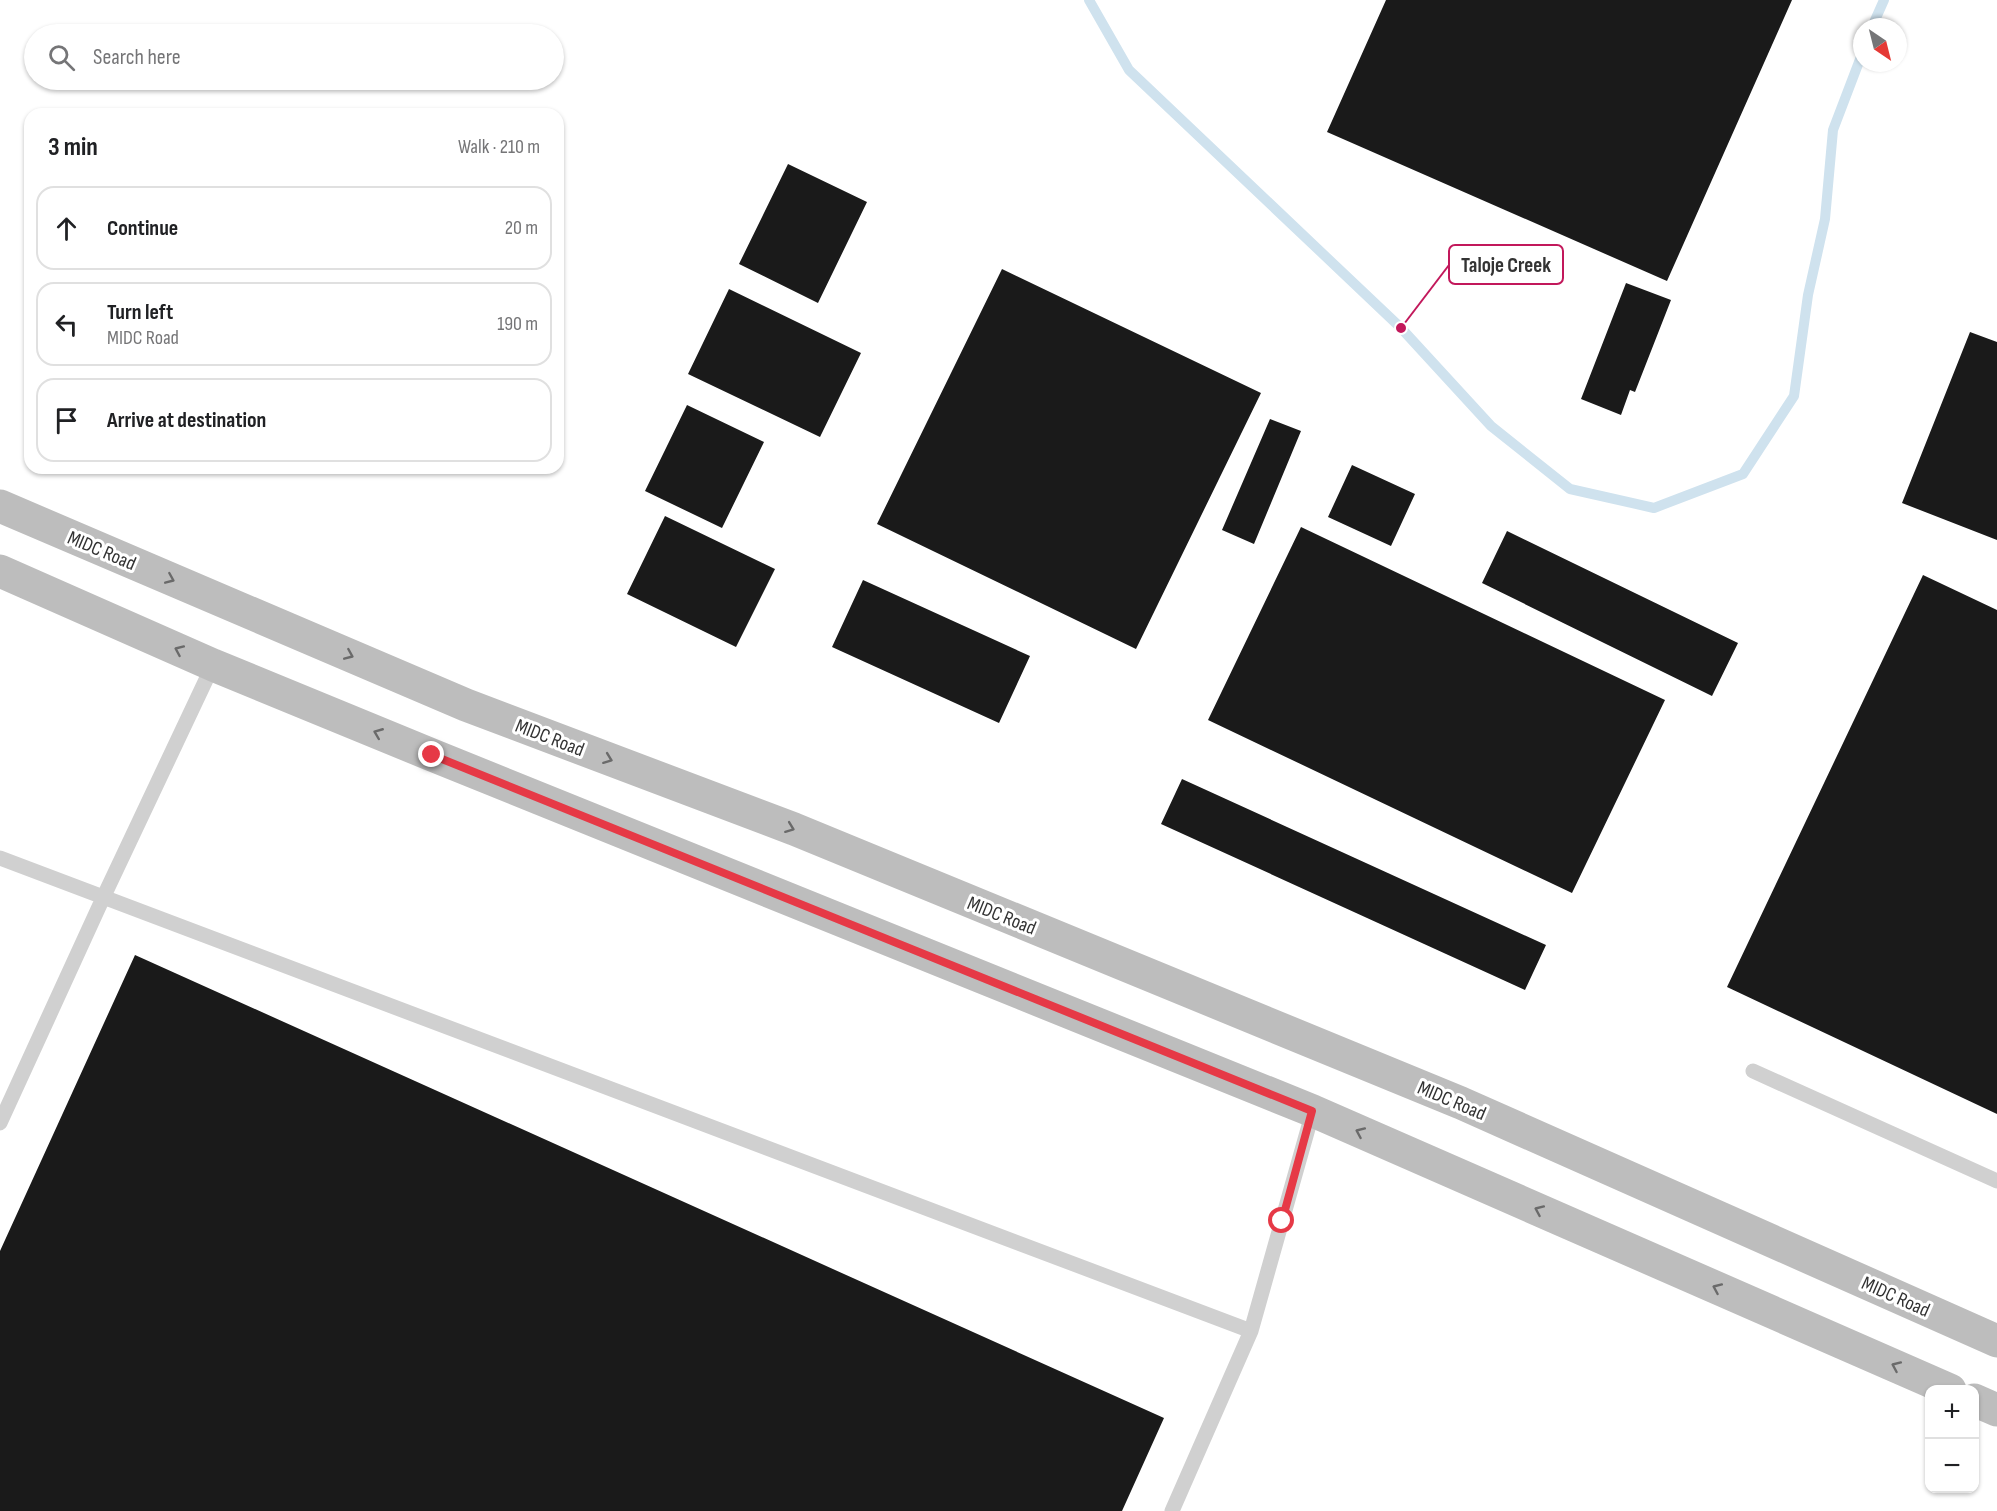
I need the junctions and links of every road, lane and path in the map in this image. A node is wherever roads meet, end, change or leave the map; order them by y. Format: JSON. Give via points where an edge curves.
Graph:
{"nodes":[{"id":1,"x":0,"y":506,"type":"edge"},
{"id":2,"x":0,"y":571,"type":"edge"},
{"id":3,"x":213,"y":665,"type":"junction"},
{"id":4,"x":0,"y":858,"type":"edge"},
{"id":5,"x":103,"y":898,"type":"junction"},
{"id":6,"x":1753,"y":1071,"type":"dead end"},
{"id":7,"x":1312,"y":1111,"type":"junction"},
{"id":8,"x":0,"y":1123,"type":"edge"},
{"id":9,"x":1997,"y":1181,"type":"edge"},
{"id":10,"x":1251,"y":1331,"type":"junction"},
{"id":11,"x":1997,"y":1341,"type":"edge"},
{"id":12,"x":1941,"y":1385,"type":"edge"},
{"id":13,"x":1979,"y":1402,"type":"edge"},
{"id":14,"x":1997,"y":1410,"type":"edge"},
{"id":15,"x":1172,"y":1511,"type":"edge"}],
"edges":[{"from":1,"to":11,"type":"main road","name":"MIDC Road","one_way":true,"via":[[466,705],[794,829],[1461,1103]]},
{"from":3,"to":2,"type":"main road","one_way":true},
{"from":3,"to":5,"type":"lane"},
{"from":7,"to":3,"type":"main road","one_way":true},
{"from":4,"to":5,"type":"lane"},
{"from":5,"to":8,"type":"lane"},
{"from":5,"to":10,"type":"lane"},
{"from":6,"to":9,"type":"lane"},
{"from":7,"to":10,"type":"lane"},
{"from":12,"to":7,"type":"main road","one_way":true},
{"from":10,"to":15,"type":"lane"},
{"from":13,"to":14,"type":"main road"}]}
